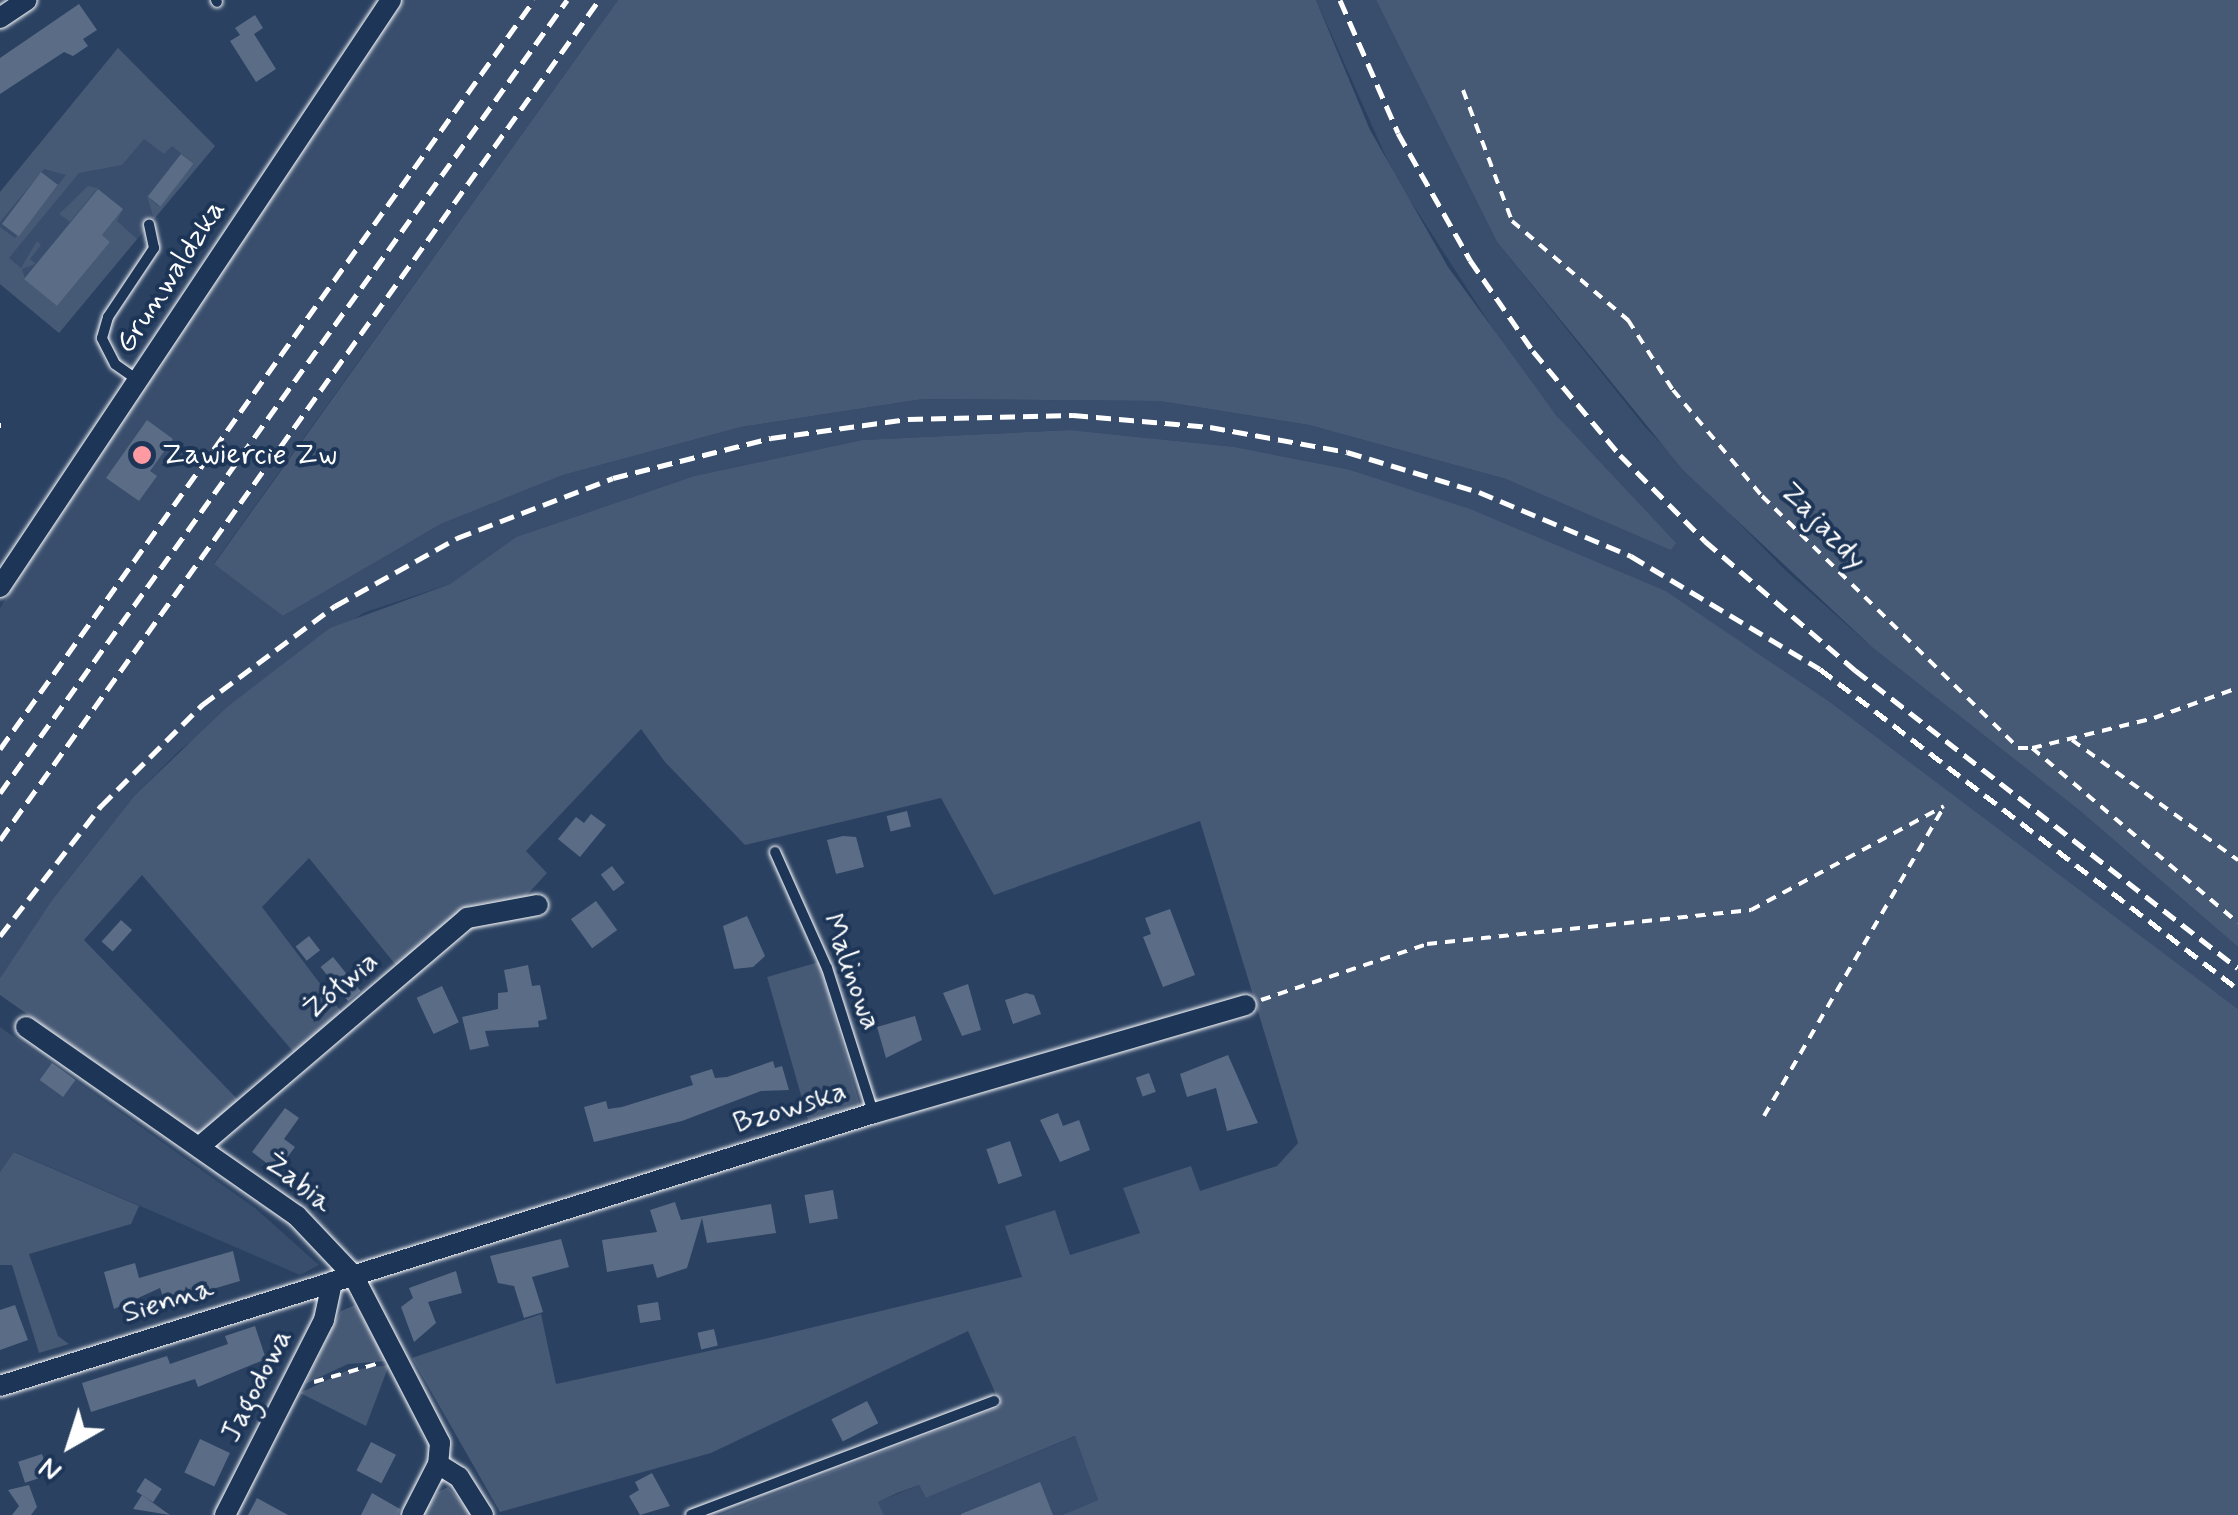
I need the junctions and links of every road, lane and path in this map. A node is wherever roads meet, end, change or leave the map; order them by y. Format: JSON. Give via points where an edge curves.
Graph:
{"nodes":[{"id":1,"x":28,"y":0,"type":"edge"},
{"id":2,"x":391,"y":0,"type":"edge"},
{"id":3,"x":0,"y":18,"type":"edge"},
{"id":4,"x":1463,"y":90,"type":"dead end"},
{"id":5,"x":148,"y":225,"type":"dead end"},
{"id":6,"x":139,"y":381,"type":"junction"},
{"id":7,"x":0,"y":587,"type":"edge"},
{"id":8,"x":2238,"y":688,"type":"edge"},
{"id":9,"x":2072,"y":740,"type":"junction"},
{"id":10,"x":2032,"y":748,"type":"junction"},
{"id":11,"x":775,"y":852,"type":"dead end"},
{"id":12,"x":2238,"y":860,"type":"edge"},
{"id":13,"x":538,"y":905,"type":"dead end"},
{"id":14,"x":2238,"y":923,"type":"edge"},
{"id":15,"x":1246,"y":1005,"type":"joint"},
{"id":16,"x":26,"y":1027,"type":"dead end"},
{"id":17,"x":874,"y":1113,"type":"junction"},
{"id":18,"x":1764,"y":1116,"type":"dead end"},
{"id":19,"x":199,"y":1146,"type":"junction"},
{"id":20,"x":354,"y":1276,"type":"junction"},
{"id":21,"x":332,"y":1282,"type":"junction"},
{"id":22,"x":391,"y":1363,"type":"dead end"},
{"id":23,"x":0,"y":1386,"type":"edge"},
{"id":24,"x":300,"y":1388,"type":"dead end"},
{"id":25,"x":994,"y":1400,"type":"dead end"},
{"id":26,"x":438,"y":1464,"type":"junction"},
{"id":27,"x":225,"y":1515,"type":"edge"},
{"id":28,"x":412,"y":1515,"type":"edge"},
{"id":29,"x":483,"y":1515,"type":"edge"},
{"id":30,"x":691,"y":1515,"type":"edge"}],
"edges":[{"from":1,"to":3,"type":"street"},
{"from":2,"to":6,"type":"street","name":"Grunwaldzka"},
{"from":4,"to":10,"type":"path","name":"Zajazdy","via":[[1512,221],[1537,250],[1594,286],[1628,320],[1646,354],[1711,436],[1891,630],[2018,748]]},
{"from":5,"to":6,"type":"lane","via":[[154,248],[108,317],[102,338],[116,364]]},
{"from":6,"to":7,"type":"street","name":"Grunwaldzka"},
{"from":8,"to":9,"type":"path"},
{"from":9,"to":10,"type":"path"},
{"from":9,"to":12,"type":"path"},
{"from":10,"to":14,"type":"path","name":"Zajazdy"},
{"from":11,"to":17,"type":"lane","name":"Malinowa","via":[[826,968]]},
{"from":13,"to":19,"type":"street","name":"Żółwia","via":[[467,918]]},
{"from":15,"to":17,"type":"street","name":"Bzowska"},
{"from":15,"to":18,"type":"path","via":[[1427,944],[1750,910],[1944,806]]},
{"from":16,"to":19,"type":"street","name":"Żabia"},
{"from":17,"to":20,"type":"street","name":"Bzowska"},
{"from":19,"to":20,"type":"street","name":"Żabia","via":[[297,1216]]},
{"from":20,"to":21,"type":"street","name":"Sienna"},
{"from":20,"to":26,"type":"street","name":"Żabia","via":[[437,1433]]},
{"from":21,"to":23,"type":"street","name":"Sienna"},
{"from":21,"to":27,"type":"street","name":"Jagodowa","via":[[324,1320]]},
{"from":22,"to":24,"type":"path","via":[[352,1367]]},
{"from":25,"to":30,"type":"lane"},
{"from":26,"to":28,"type":"street"},
{"from":26,"to":29,"type":"street","via":[[459,1477]]}]}
